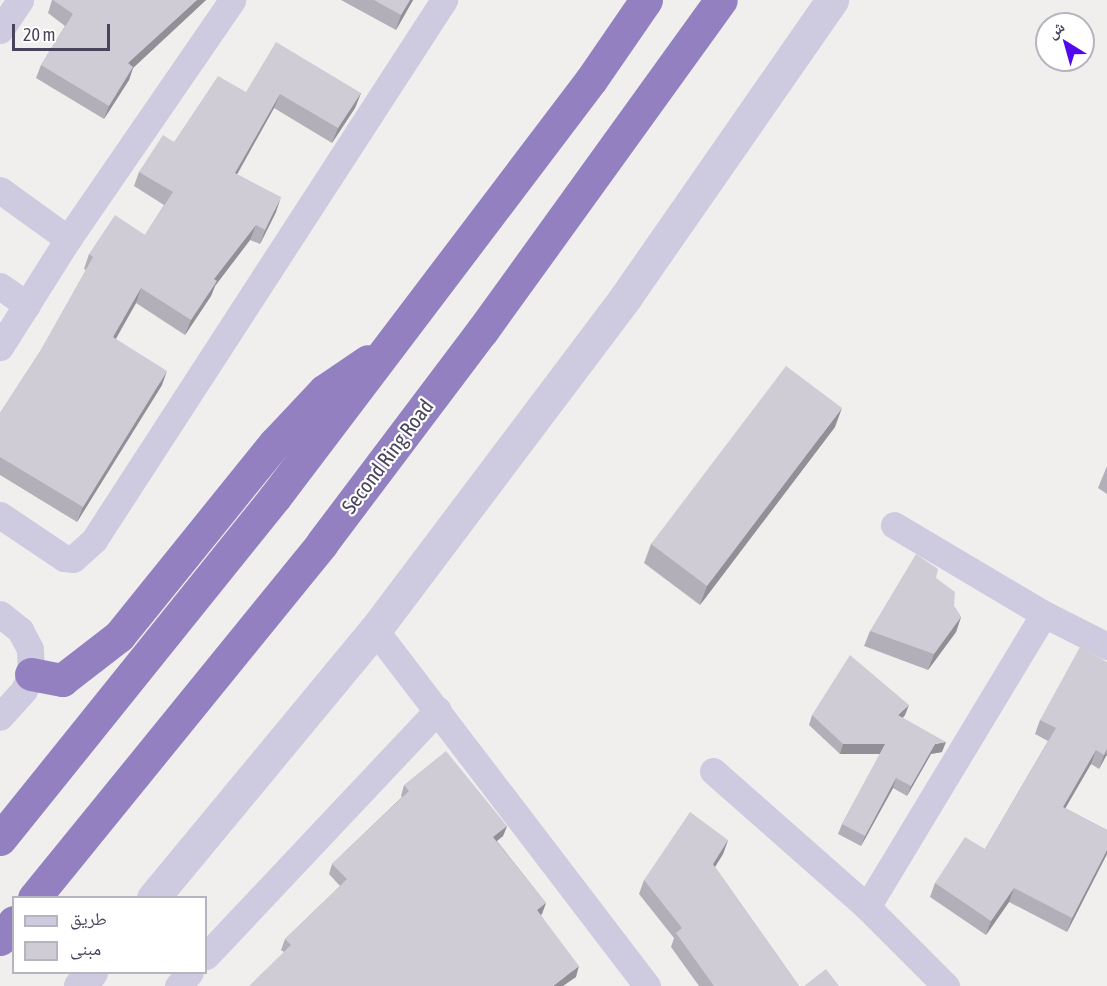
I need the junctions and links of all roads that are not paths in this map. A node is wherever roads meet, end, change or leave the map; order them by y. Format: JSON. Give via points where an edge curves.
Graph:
{"nodes":[{"id":1,"x":20,"y":0,"type":"edge"},
{"id":2,"x":232,"y":0,"type":"edge"},
{"id":3,"x":444,"y":0,"type":"edge"},
{"id":4,"x":646,"y":0,"type":"edge"},
{"id":5,"x":721,"y":0,"type":"edge"},
{"id":6,"x":832,"y":0,"type":"edge"},
{"id":7,"x":0,"y":30,"type":"edge"},
{"id":8,"x":0,"y":190,"type":"edge"},
{"id":9,"x":68,"y":238,"type":"junction"},
{"id":10,"x":0,"y":286,"type":"edge"},
{"id":11,"x":27,"y":305,"type":"junction"},
{"id":12,"x":0,"y":347,"type":"edge"},
{"id":13,"x":389,"y":347,"type":"junction"},
{"id":14,"x":0,"y":515,"type":"edge"},
{"id":15,"x":894,"y":525,"type":"dead end"},
{"id":16,"x":0,"y":614,"type":"edge"},
{"id":17,"x":1044,"y":614,"type":"junction"},
{"id":18,"x":375,"y":630,"type":"junction"},
{"id":19,"x":1107,"y":646,"type":"edge"},
{"id":20,"x":31,"y":674,"type":"junction"},
{"id":21,"x":438,"y":710,"type":"junction"},
{"id":22,"x":0,"y":717,"type":"edge"},
{"id":23,"x":713,"y":771,"type":"dead end"},
{"id":24,"x":0,"y":839,"type":"edge"},
{"id":25,"x":35,"y":896,"type":"edge"},
{"id":26,"x":154,"y":896,"type":"edge"},
{"id":27,"x":867,"y":907,"type":"junction"},
{"id":28,"x":12,"y":924,"type":"edge"},
{"id":29,"x":0,"y":939,"type":"edge"},
{"id":30,"x":207,"y":955,"type":"edge"},
{"id":31,"x":89,"y":974,"type":"edge"},
{"id":32,"x":188,"y":974,"type":"edge"},
{"id":33,"x":80,"y":986,"type":"edge"},
{"id":34,"x":178,"y":986,"type":"edge"},
{"id":35,"x":647,"y":986,"type":"edge"},
{"id":36,"x":946,"y":986,"type":"edge"}],
"edges":[{"from":1,"to":7,"type":"street"},
{"from":2,"to":9,"type":"street"},
{"from":3,"to":14,"type":"street","via":[[94,540],[73,559],[64,558]]},
{"from":4,"to":13,"type":"highway","via":[[591,80]]},
{"from":5,"to":25,"type":"highway","name":"Second Ring Road","via":[[322,543]]},
{"from":6,"to":18,"type":"street","via":[[625,298]]},
{"from":8,"to":9,"type":"street"},
{"from":9,"to":11,"type":"street"},
{"from":10,"to":11,"type":"street"},
{"from":11,"to":12,"type":"street"},
{"from":13,"to":20,"type":"highway","via":[[324,391],[274,444],[120,636],[62,680]]},
{"from":13,"to":24,"type":"highway","via":[[275,497]]},
{"from":15,"to":17,"type":"street"},
{"from":16,"to":20,"type":"street","via":[[20,630],[30,649]]},
{"from":17,"to":19,"type":"street"},
{"from":17,"to":27,"type":"street"},
{"from":18,"to":21,"type":"street"},
{"from":18,"to":26,"type":"street"},
{"from":20,"to":22,"type":"street","via":[[24,690]]},
{"from":21,"to":30,"type":"street"},
{"from":21,"to":35,"type":"street"},
{"from":23,"to":27,"type":"street"},
{"from":27,"to":36,"type":"street"},
{"from":28,"to":29,"type":"highway"},
{"from":31,"to":33,"type":"street"},
{"from":32,"to":34,"type":"street"}]}
